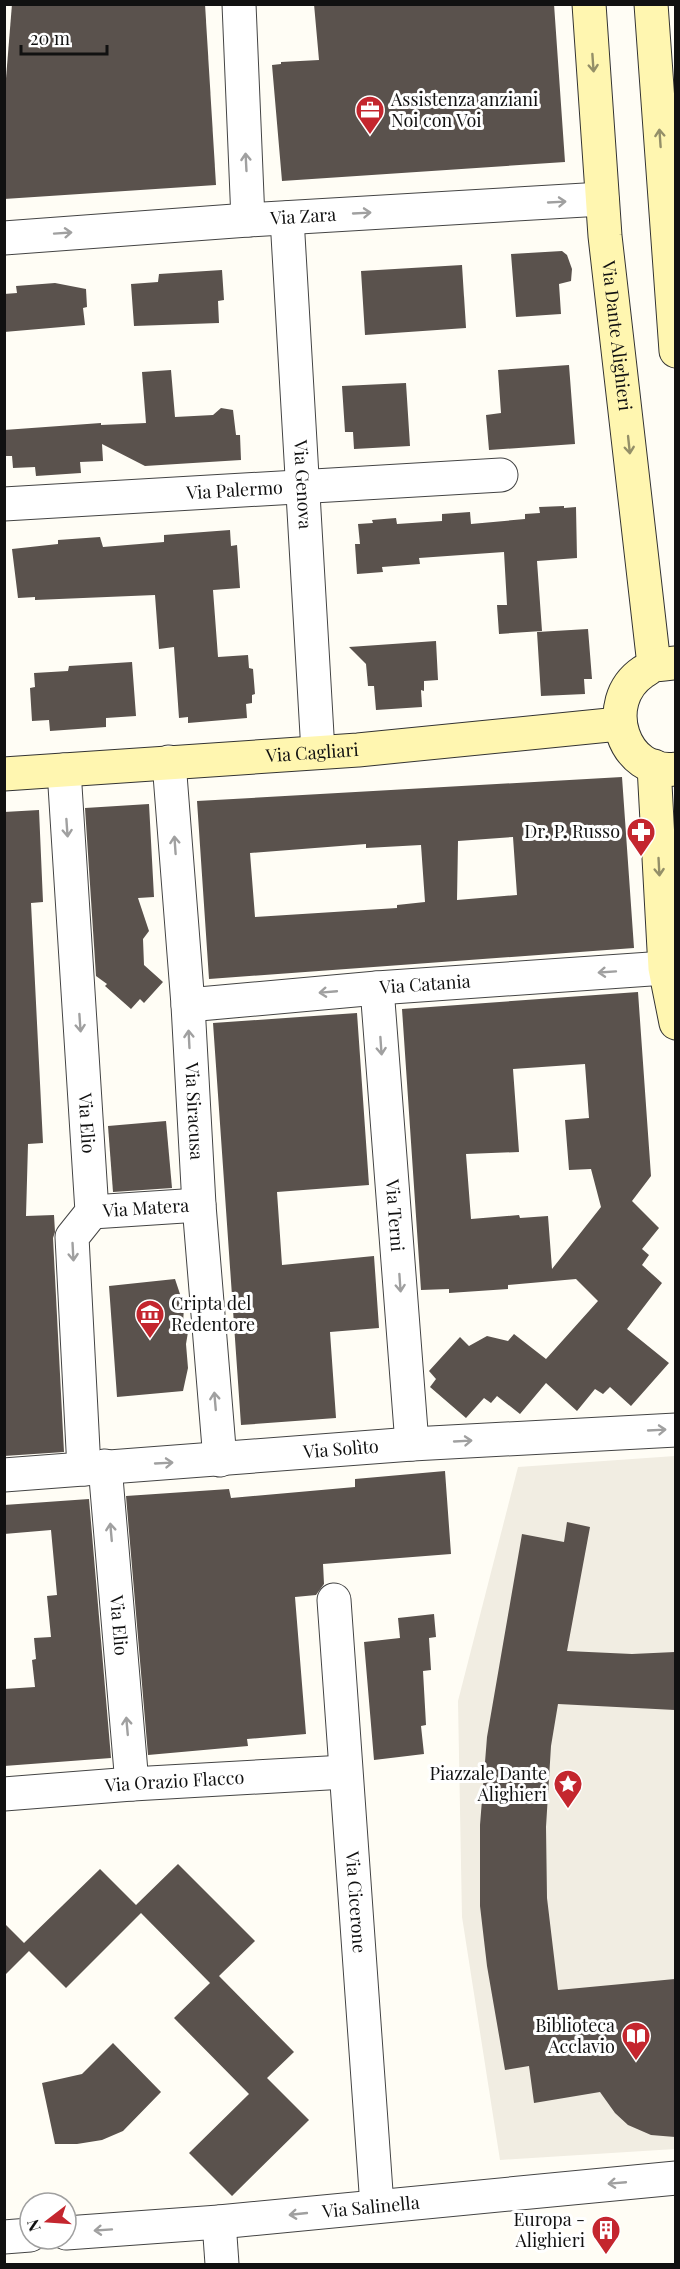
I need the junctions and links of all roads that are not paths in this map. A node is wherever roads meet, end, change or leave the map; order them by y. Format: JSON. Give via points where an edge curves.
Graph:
{"nodes":[{"id":1,"x":238,"y":4,"type":"edge"},
{"id":2,"x":588,"y":4,"type":"edge"},
{"id":3,"x":651,"y":4,"type":"edge"},
{"id":4,"x":669,"y":196,"type":"edge"},
{"id":5,"x":602,"y":200,"type":"junction"},
{"id":6,"x":287,"y":218,"type":"junction"},
{"id":7,"x":248,"y":220,"type":"junction"},
{"id":8,"x":4,"y":238,"type":"edge"},
{"id":9,"x":675,"y":351,"type":"edge"},
{"id":10,"x":501,"y":475,"type":"dead end"},
{"id":11,"x":303,"y":487,"type":"junction"},
{"id":12,"x":4,"y":504,"type":"edge"},
{"id":13,"x":664,"y":664,"type":"edge"},
{"id":14,"x":619,"y":724,"type":"junction"},
{"id":15,"x":318,"y":752,"type":"junction"},
{"id":16,"x":169,"y":762,"type":"junction"},
{"id":17,"x":665,"y":768,"type":"edge"},
{"id":18,"x":64,"y":770,"type":"junction"},
{"id":19,"x":4,"y":774,"type":"edge"},
{"id":20,"x":665,"y":968,"type":"junction"},
{"id":21,"x":377,"y":988,"type":"junction"},
{"id":22,"x":188,"y":1005,"type":"junction"},
{"id":23,"x":675,"y":1023,"type":"edge"},
{"id":24,"x":199,"y":1205,"type":"junction"},
{"id":25,"x":92,"y":1212,"type":"junction"},
{"id":26,"x":675,"y":1430,"type":"edge"},
{"id":27,"x":412,"y":1444,"type":"junction"},
{"id":28,"x":220,"y":1460,"type":"junction"},
{"id":29,"x":94,"y":1468,"type":"junction"},
{"id":30,"x":4,"y":1475,"type":"edge"},
{"id":31,"x":334,"y":1600,"type":"dead end"},
{"id":32,"x":345,"y":1772,"type":"junction"},
{"id":33,"x":132,"y":1784,"type":"junction"},
{"id":34,"x":4,"y":1794,"type":"edge"},
{"id":35,"x":675,"y":2178,"type":"edge"},
{"id":36,"x":377,"y":2206,"type":"junction"},
{"id":37,"x":219,"y":2222,"type":"junction"},
{"id":38,"x":78,"y":2232,"type":"edge"},
{"id":39,"x":222,"y":2265,"type":"edge"}],
"edges":[{"from":7,"to":1,"type":"street","one_way":true},
{"from":2,"to":5,"type":"street","name":"Via Dante Alighieri","one_way":true},
{"from":4,"to":3,"type":"street","one_way":true},
{"from":4,"to":9,"type":"street"},
{"from":6,"to":5,"type":"street","name":"Via Zara","one_way":true},
{"from":5,"to":13,"type":"street","name":"Via Dante Alighieri","one_way":true},
{"from":6,"to":7,"type":"street","name":"Via Zara"},
{"from":6,"to":11,"type":"street","name":"Via Genova"},
{"from":8,"to":7,"type":"street","name":"Via Zara","one_way":true},
{"from":10,"to":11,"type":"street","name":"Via Palermo"},
{"from":11,"to":12,"type":"street","name":"Via Palermo"},
{"from":11,"to":15,"type":"street","name":"Via Genova"},
{"from":13,"to":14,"type":"street","via":[[633,679],[621,699]]},
{"from":14,"to":15,"type":"street","name":"Via Cagliari"},
{"from":14,"to":17,"type":"street","via":[[628,747],[639,759]]},
{"from":15,"to":16,"type":"street","name":"Via Cagliari"},
{"from":16,"to":18,"type":"street","name":"Via Cagliari"},
{"from":22,"to":16,"type":"street","name":"Via Siracusa","one_way":true},
{"from":17,"to":20,"type":"street","one_way":true},
{"from":18,"to":19,"type":"street","name":"Via Cagliari"},
{"from":18,"to":25,"type":"street","name":"Via Elio","one_way":true},
{"from":20,"to":21,"type":"street","name":"Via Catania","one_way":true},
{"from":20,"to":23,"type":"street"},
{"from":21,"to":22,"type":"street","name":"Via Catania","one_way":true},
{"from":21,"to":27,"type":"street","name":"Via Terni","one_way":true},
{"from":24,"to":22,"type":"street","name":"Via Siracusa","one_way":true},
{"from":24,"to":25,"type":"street","name":"Via Matera"},
{"from":28,"to":24,"type":"street","name":"Via Siracusa","one_way":true},
{"from":25,"to":29,"type":"street","name":"Via Elio","one_way":true,"via":[[72,1237]]},
{"from":27,"to":26,"type":"street","name":"Via Solìto","one_way":true},
{"from":27,"to":28,"type":"street","name":"Via Solìto"},
{"from":29,"to":28,"type":"street","name":"Via Solìto","one_way":true},
{"from":29,"to":30,"type":"street","name":"Via Solìto"},
{"from":33,"to":29,"type":"street","name":"Via Elio","one_way":true},
{"from":31,"to":32,"type":"street","name":"Via Cicerone"},
{"from":32,"to":33,"type":"street","name":"Via Orazio Flacco"},
{"from":32,"to":36,"type":"street","name":"Via Cicerone"},
{"from":33,"to":34,"type":"street","name":"Via Orazio Flacco"},
{"from":35,"to":36,"type":"street","name":"Via Salinella","one_way":true},
{"from":36,"to":37,"type":"street","name":"Via Salinella","one_way":true},
{"from":37,"to":38,"type":"street","name":"Via Salinella","one_way":true},
{"from":37,"to":39,"type":"street"}]}
